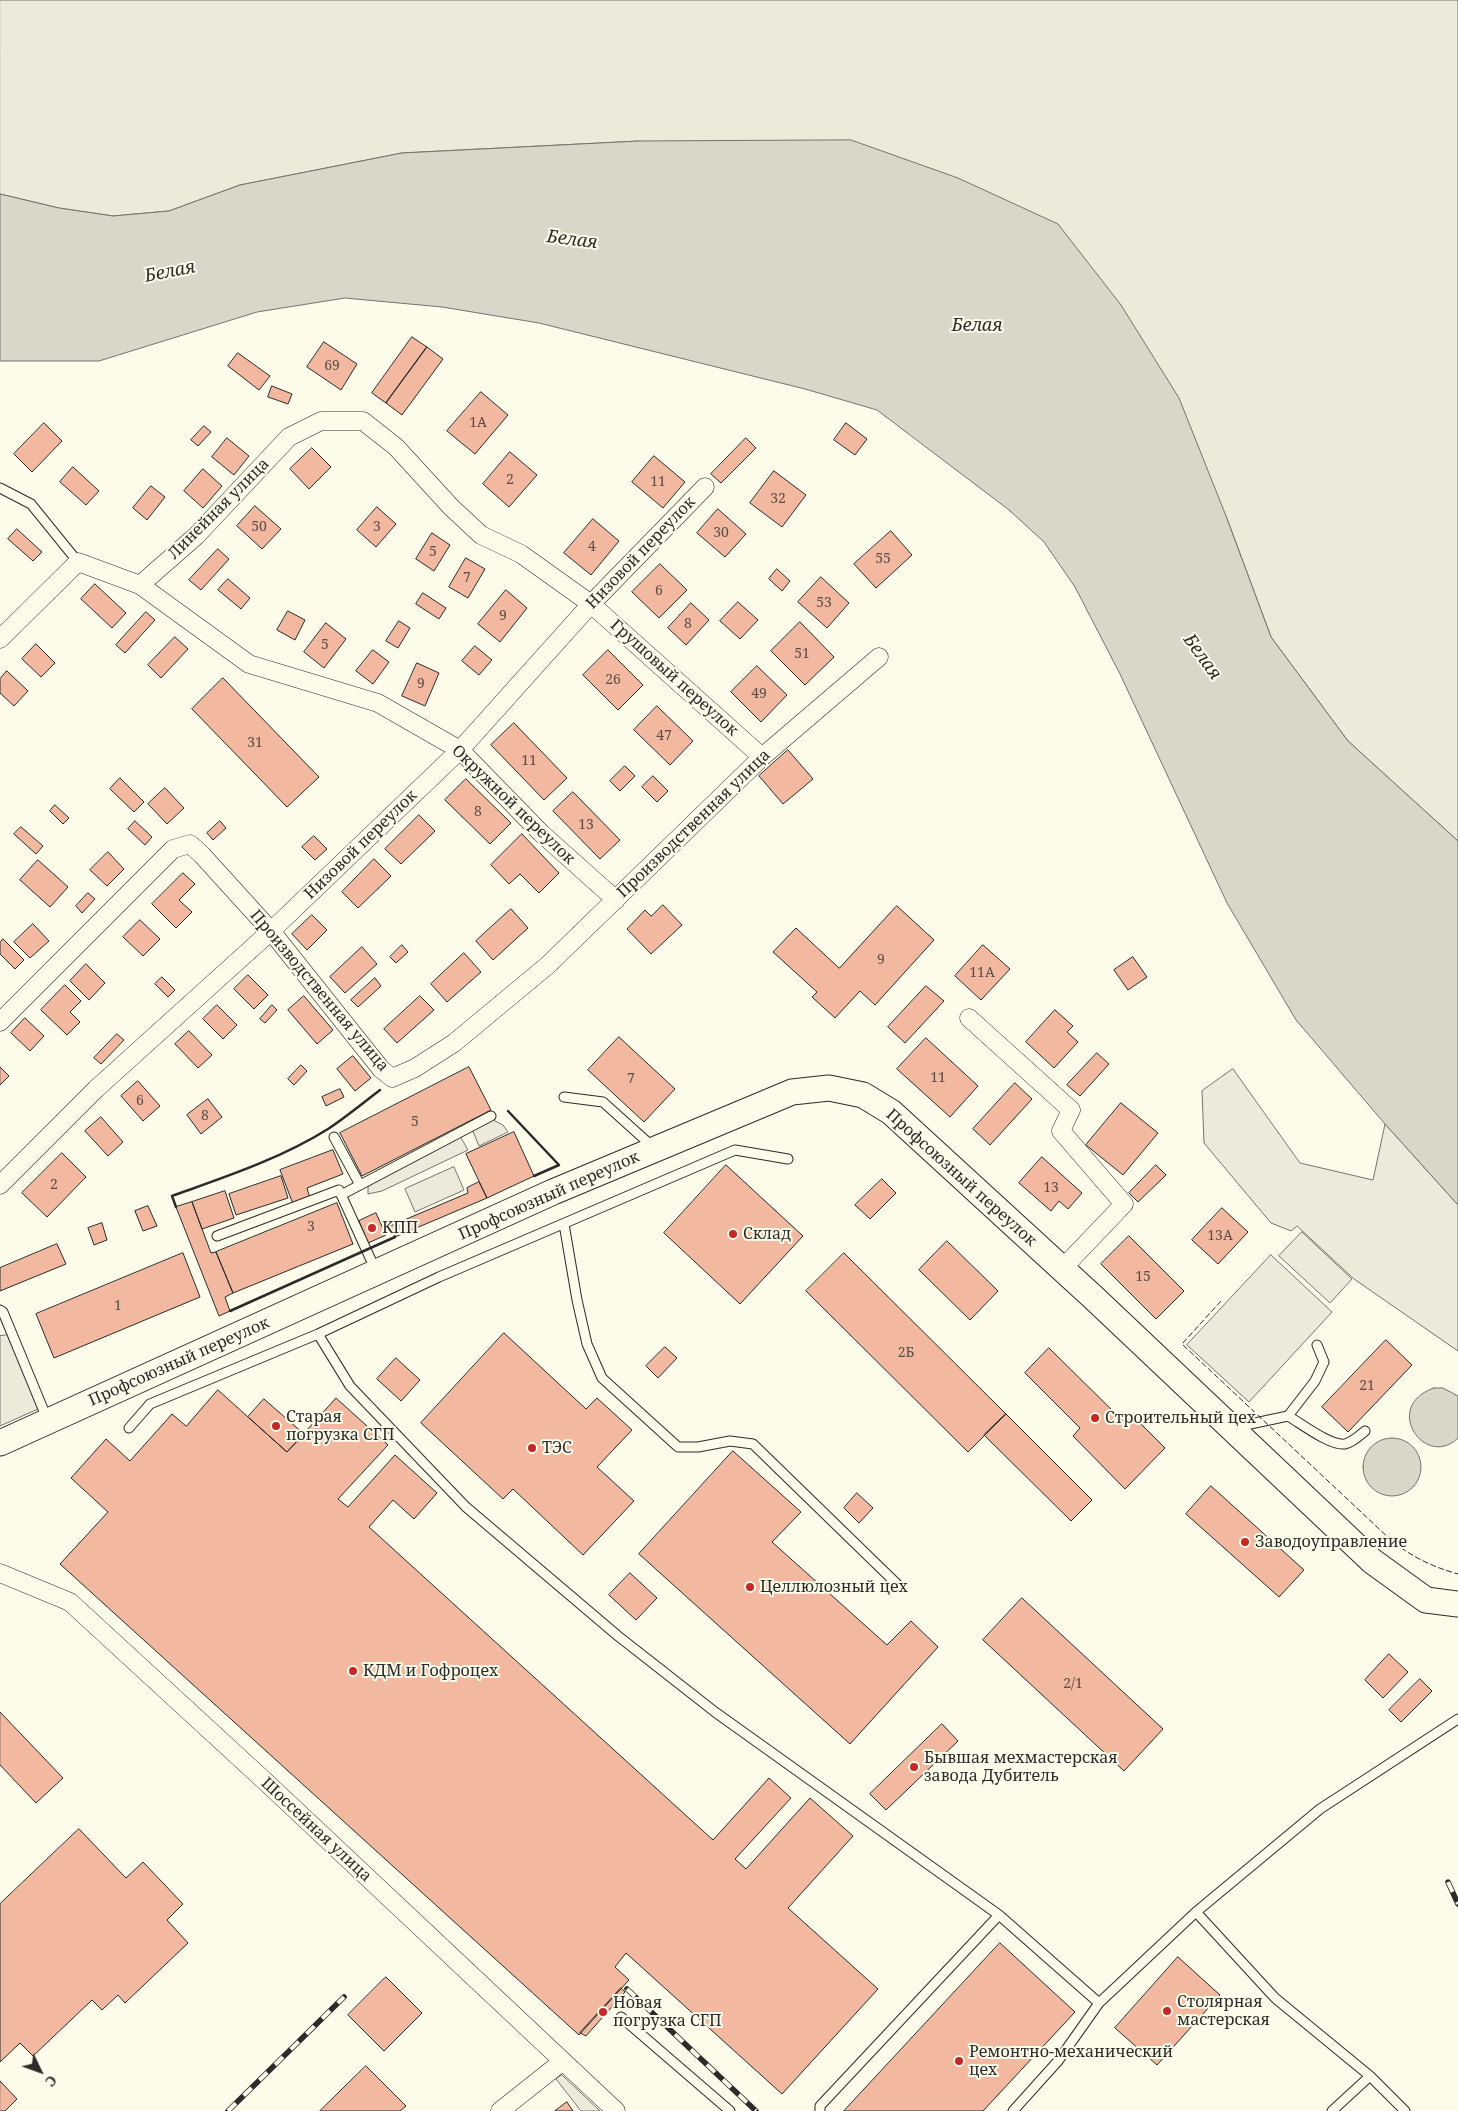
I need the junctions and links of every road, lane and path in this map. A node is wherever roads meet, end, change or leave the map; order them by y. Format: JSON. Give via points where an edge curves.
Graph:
{"nodes":[{"id":1,"x":320,"y":421,"type":"joint"},
{"id":2,"x":705,"y":487,"type":"dead end"},
{"id":3,"x":0,"y":488,"type":"edge"},
{"id":4,"x":78,"y":562,"type":"junction"},
{"id":5,"x":140,"y":585,"type":"junction"},
{"id":6,"x":591,"y":604,"type":"junction"},
{"id":7,"x":0,"y":639,"type":"edge"},
{"id":8,"x":879,"y":657,"type":"dead end"},
{"id":9,"x":460,"y":750,"type":"junction"},
{"id":10,"x":762,"y":757,"type":"junction"},
{"id":11,"x":616,"y":900,"type":"junction"},
{"id":12,"x":271,"y":931,"type":"junction"},
{"id":13,"x":969,"y":1018,"type":"dead end"},
{"id":14,"x":0,"y":1022,"type":"edge"},
{"id":15,"x":564,"y":1097,"type":"dead end"},
{"id":16,"x":491,"y":1116,"type":"dead end"},
{"id":17,"x":334,"y":1137,"type":"dead end"},
{"id":18,"x":655,"y":1149,"type":"junction"},
{"id":19,"x":788,"y":1159,"type":"dead end"},
{"id":20,"x":0,"y":1185,"type":"edge"},
{"id":21,"x":360,"y":1185,"type":"junction"},
{"id":22,"x":341,"y":1195,"type":"junction"},
{"id":23,"x":564,"y":1224,"type":"junction"},
{"id":24,"x":217,"y":1236,"type":"dead end"},
{"id":25,"x":1062,"y":1269,"type":"junction"},
{"id":26,"x":377,"y":1272,"type":"junction"},
{"id":27,"x":0,"y":1310,"type":"edge"},
{"id":28,"x":318,"y":1334,"type":"junction"},
{"id":29,"x":1317,"y":1345,"type":"dead end"},
{"id":30,"x":1288,"y":1416,"type":"junction"},
{"id":31,"x":48,"y":1421,"type":"junction"},
{"id":32,"x":129,"y":1428,"type":"dead end"},
{"id":33,"x":1231,"y":1428,"type":"junction"},
{"id":34,"x":1365,"y":1431,"type":"dead end"},
{"id":35,"x":0,"y":1443,"type":"edge"},
{"id":36,"x":0,"y":1572,"type":"edge"},
{"id":37,"x":898,"y":1585,"type":"dead end"},
{"id":38,"x":1458,"y":1604,"type":"edge"},
{"id":39,"x":1458,"y":1719,"type":"edge"},
{"id":40,"x":1196,"y":1912,"type":"junction"},
{"id":41,"x":998,"y":1915,"type":"junction"},
{"id":42,"x":1099,"y":2003,"type":"junction"},
{"id":43,"x":621,"y":2017,"type":"dead end"},
{"id":44,"x":563,"y":2061,"type":"junction"},
{"id":45,"x":1370,"y":2076,"type":"junction"},
{"id":46,"x":500,"y":2111,"type":"edge"},
{"id":47,"x":616,"y":2111,"type":"edge"},
{"id":48,"x":730,"y":2111,"type":"edge"},
{"id":49,"x":820,"y":2111,"type":"edge"},
{"id":50,"x":1013,"y":2111,"type":"edge"},
{"id":51,"x":1332,"y":2111,"type":"edge"},
{"id":52,"x":1405,"y":2111,"type":"edge"}],
"edges":[{"from":1,"to":5,"type":"street","name":"Линейная улица","via":[[289,437],[196,536]]},
{"from":1,"to":6,"type":"street","name":"Грушовый переулок","via":[[363,421],[396,447],[481,535],[521,554]]},
{"from":2,"to":6,"type":"street","name":"Низовой переулок"},
{"from":3,"to":4,"type":"lane","via":[[31,504]]},
{"from":4,"to":5,"type":"street"},
{"from":4,"to":7,"type":"street"},
{"from":5,"to":9,"type":"street","name":"Окружной переулок","via":[[249,664],[378,702]]},
{"from":6,"to":9,"type":"street","name":"Низовой переулок"},
{"from":6,"to":10,"type":"street","name":"Грушовый переулок"},
{"from":8,"to":10,"type":"street","name":"Производственная улица"},
{"from":9,"to":11,"type":"street","name":"Окружной переулок","via":[[541,833]]},
{"from":9,"to":12,"type":"street","name":"Низовой переулок"},
{"from":10,"to":11,"type":"street","name":"Производственная улица"},
{"from":11,"to":12,"type":"street","name":"Производственная улица","via":[[548,965],[454,1043],[415,1068],[392,1078],[381,1069]]},
{"from":12,"to":14,"type":"street","name":"Производственная улица","via":[[190,844],[173,849]]},
{"from":12,"to":20,"type":"street","name":"Низовой переулок","via":[[96,1089]]},
{"from":13,"to":25,"type":"street","via":[[1072,1110],[1061,1131],[1124,1204]]},
{"from":15,"to":18,"type":"lane","via":[[603,1102]]},
{"from":16,"to":21,"type":"lane"},
{"from":17,"to":21,"type":"lane"},
{"from":18,"to":25,"type":"main road","name":"Профсоюзный переулок","via":[[792,1092],[829,1088],[863,1095],[891,1112]]},
{"from":18,"to":26,"type":"main road","name":"Профсоюзный переулок"},
{"from":19,"to":23,"type":"lane","via":[[735,1150]]},
{"from":21,"to":22,"type":"lane"},
{"from":22,"to":24,"type":"lane","via":[[339,1190]]},
{"from":22,"to":26,"type":"lane"},
{"from":23,"to":28,"type":"lane","via":[[439,1277]]},
{"from":23,"to":37,"type":"lane","via":[[587,1344],[602,1378],[678,1447],[730,1442],[753,1444]]},
{"from":25,"to":33,"type":"main road","name":"Профсоюзный переулок"},
{"from":26,"to":31,"type":"main road","name":"Профсоюзный переулок"},
{"from":27,"to":31,"type":"lane","via":[[4,1312]]},
{"from":28,"to":32,"type":"lane","via":[[150,1404]]},
{"from":28,"to":41,"type":"lane","via":[[350,1386],[466,1507],[618,1636],[715,1712]]},
{"from":29,"to":30,"type":"lane","via":[[1324,1362],[1316,1382]]},
{"from":30,"to":33,"type":"lane"},
{"from":30,"to":34,"type":"lane","via":[[1336,1443],[1346,1444]]},
{"from":31,"to":35,"type":"main road","name":"Профсоюзный переулок"},
{"from":33,"to":38,"type":"main road","name":"Профсоюзный переулок","via":[[1372,1561],[1426,1600]]},
{"from":36,"to":44,"type":"street","name":"Шоссейная улица","via":[[70,1602]]},
{"from":39,"to":40,"type":"lane","via":[[1320,1809]]},
{"from":40,"to":42,"type":"lane"},
{"from":40,"to":45,"type":"lane","via":[[1275,1998]]},
{"from":41,"to":42,"type":"lane"},
{"from":41,"to":49,"type":"lane","via":[[820,2106]]},
{"from":42,"to":50,"type":"lane","via":[[1058,2061]]},
{"from":43,"to":48,"type":"lane"},
{"from":44,"to":46,"type":"street"},
{"from":44,"to":47,"type":"street","name":"Шоссейная улица"},
{"from":45,"to":51,"type":"lane"},
{"from":45,"to":52,"type":"lane"}]}
